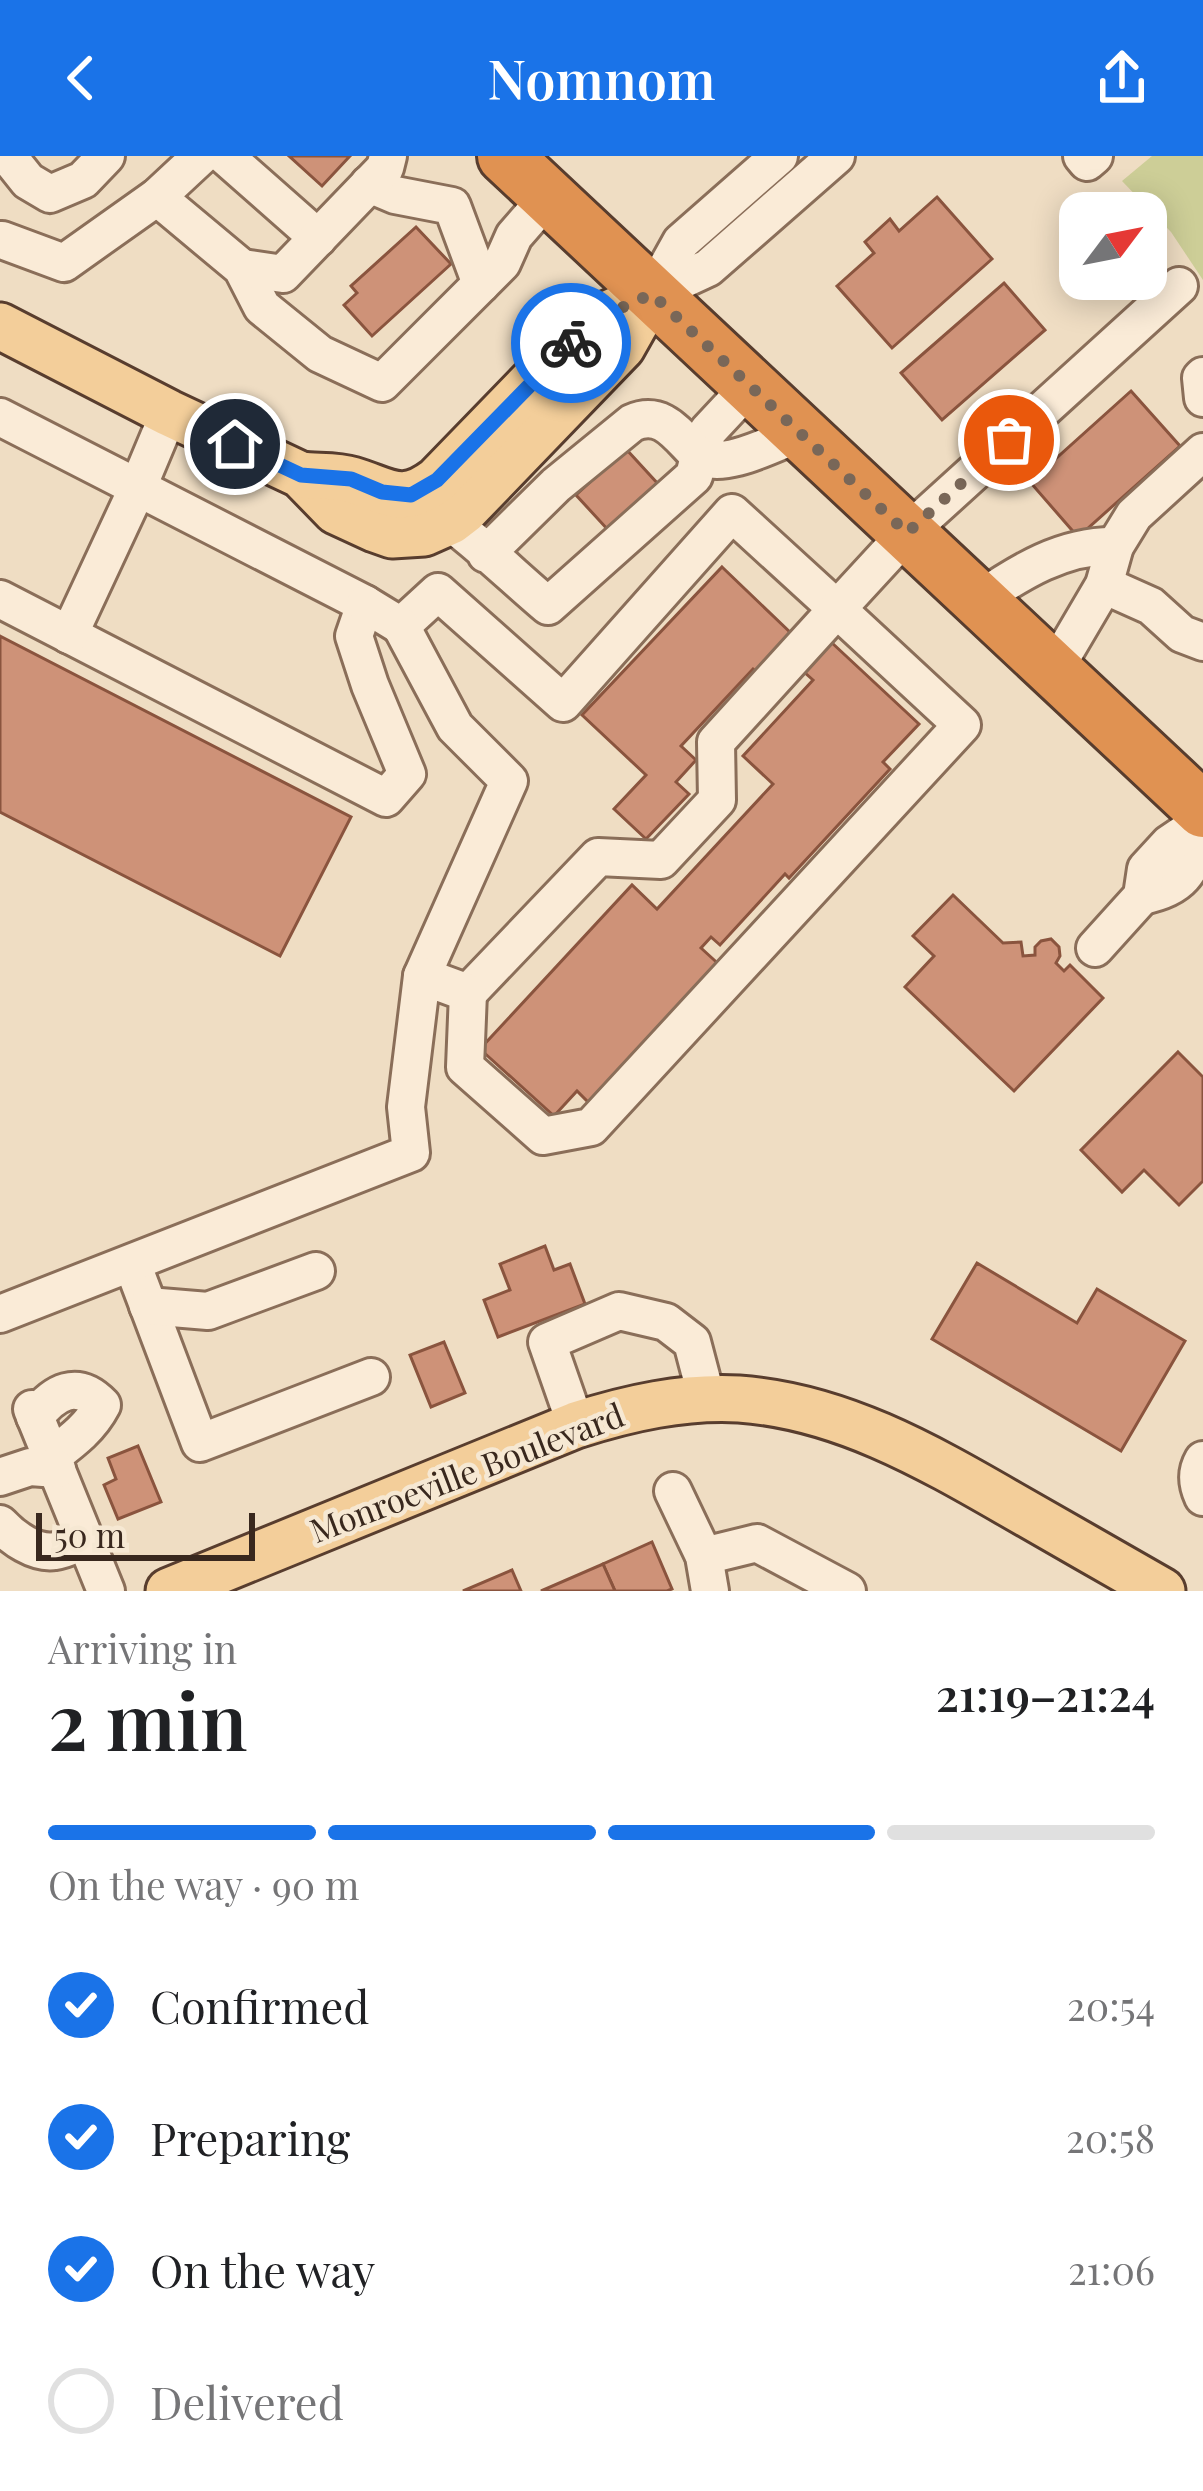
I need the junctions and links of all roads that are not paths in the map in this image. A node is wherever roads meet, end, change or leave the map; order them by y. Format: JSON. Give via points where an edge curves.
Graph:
{"nodes":[{"id":1,"x":8,"y":156,"type":"edge"},
{"id":2,"x":106,"y":156,"type":"edge"},
{"id":3,"x":201,"y":156,"type":"edge"},
{"id":4,"x":225,"y":156,"type":"edge"},
{"id":5,"x":505,"y":156,"type":"edge"},
{"id":6,"x":779,"y":156,"type":"edge"},
{"id":7,"x":836,"y":156,"type":"edge"},
{"id":8,"x":1082,"y":156,"type":"edge"},
{"id":9,"x":1094,"y":156,"type":"edge"},
{"id":10,"x":379,"y":170,"type":"edge"},
{"id":11,"x":44,"y":190,"type":"junction"},
{"id":12,"x":548,"y":196,"type":"junction"},
{"id":13,"x":158,"y":197,"type":"junction"},
{"id":14,"x":318,"y":238,"type":"junction"},
{"id":15,"x":1,"y":242,"type":"edge"},
{"id":16,"x":242,"y":268,"type":"junction"},
{"id":17,"x":482,"y":284,"type":"junction"},
{"id":18,"x":1179,"y":286,"type":"dead end"},
{"id":19,"x":652,"y":294,"type":"junction"},
{"id":20,"x":0,"y":326,"type":"edge"},
{"id":21,"x":1203,"y":376,"type":"edge"},
{"id":22,"x":750,"y":386,"type":"junction"},
{"id":23,"x":1203,"y":398,"type":"edge"},
{"id":24,"x":169,"y":413,"type":"junction"},
{"id":25,"x":0,"y":417,"type":"edge"},
{"id":26,"x":800,"y":433,"type":"junction"},
{"id":27,"x":1203,"y":452,"type":"edge"},
{"id":28,"x":699,"y":456,"type":"junction"},
{"id":29,"x":301,"y":475,"type":"junction"},
{"id":30,"x":138,"y":487,"type":"junction"},
{"id":31,"x":411,"y":495,"type":"junction"},
{"id":32,"x":451,"y":521,"type":"junction"},
{"id":33,"x":907,"y":533,"type":"junction"},
{"id":34,"x":1115,"y":546,"type":"junction"},
{"id":35,"x":485,"y":554,"type":"junction"},
{"id":36,"x":1104,"y":585,"type":"junction"},
{"id":37,"x":0,"y":599,"type":"edge"},
{"id":38,"x":979,"y":599,"type":"junction"},
{"id":39,"x":365,"y":604,"type":"junction"},
{"id":40,"x":837,"y":609,"type":"junction"},
{"id":41,"x":401,"y":626,"type":"junction"},
{"id":42,"x":69,"y":635,"type":"junction"},
{"id":43,"x":1203,"y":642,"type":"edge"},
{"id":44,"x":1054,"y":670,"type":"junction"},
{"id":45,"x":1203,"y":810,"type":"edge"},
{"id":46,"x":1203,"y":821,"type":"edge"},
{"id":47,"x":1203,"y":836,"type":"edge"},
{"id":48,"x":1142,"y":896,"type":"junction"},
{"id":49,"x":1095,"y":948,"type":"dead end"},
{"id":50,"x":422,"y":976,"type":"junction"},
{"id":51,"x":468,"y":993,"type":"junction"},
{"id":52,"x":132,"y":1263,"type":"junction"},
{"id":53,"x":316,"y":1270,"type":"dead end"},
{"id":54,"x":148,"y":1306,"type":"junction"},
{"id":55,"x":0,"y":1314,"type":"edge"},
{"id":56,"x":371,"y":1377,"type":"dead end"},
{"id":57,"x":707,"y":1399,"type":"junction"},
{"id":58,"x":576,"y":1425,"type":"junction"},
{"id":59,"x":1203,"y":1460,"type":"edge"},
{"id":60,"x":54,"y":1463,"type":"junction"},
{"id":61,"x":0,"y":1477,"type":"edge"},
{"id":62,"x":673,"y":1491,"type":"dead end"},
{"id":63,"x":1203,"y":1497,"type":"edge"},
{"id":64,"x":0,"y":1524,"type":"edge"},
{"id":65,"x":85,"y":1540,"type":"junction"},
{"id":66,"x":707,"y":1573,"type":"edge"},
{"id":67,"x":106,"y":1591,"type":"edge"},
{"id":68,"x":169,"y":1591,"type":"edge"},
{"id":69,"x":847,"y":1591,"type":"edge"},
{"id":70,"x":1162,"y":1591,"type":"edge"}],
"edges":[{"from":1,"to":11,"type":"lane"},
{"from":2,"to":11,"type":"lane","via":[[83,180]]},
{"from":3,"to":13,"type":"lane"},
{"from":4,"to":14,"type":"lane"},
{"from":5,"to":12,"type":"highway"},
{"from":6,"to":19,"type":"lane","via":[[681,242]]},
{"from":7,"to":19,"type":"lane","via":[[708,268]]},
{"from":8,"to":9,"type":"lane"},
{"from":10,"to":14,"type":"lane"},
{"from":10,"to":17,"type":"lane","via":[[395,196],[452,206]]},
{"from":11,"to":15,"type":"lane"},
{"from":12,"to":17,"type":"lane"},
{"from":12,"to":19,"type":"highway"},
{"from":13,"to":15,"type":"lane","via":[[64,263]]},
{"from":13,"to":16,"type":"lane"},
{"from":14,"to":16,"type":"lane","via":[[283,274]]},
{"from":16,"to":17,"type":"lane","via":[[262,307],[320,354],[382,383]]},
{"from":18,"to":33,"type":"lane"},
{"from":19,"to":22,"type":"highway"},
{"from":19,"to":31,"type":"main road","via":[[590,322],[437,480]]},
{"from":19,"to":32,"type":"main road","via":[[622,347]]},
{"from":20,"to":24,"type":"main road"},
{"from":21,"to":23,"type":"lane"},
{"from":22,"to":26,"type":"highway"},
{"from":22,"to":28,"type":"lane","via":[[708,431]]},
{"from":24,"to":29,"type":"main road"},
{"from":24,"to":30,"type":"lane"},
{"from":25,"to":30,"type":"lane"},
{"from":26,"to":28,"type":"lane","via":[[734,458]]},
{"from":26,"to":33,"type":"highway"},
{"from":27,"to":34,"type":"lane","via":[[1134,515]]},
{"from":28,"to":35,"type":"lane","via":[[656,418],[632,423]]},
{"from":28,"to":35,"type":"lane","via":[[694,476],[548,606]]},
{"from":29,"to":31,"type":"main road"},
{"from":29,"to":32,"type":"main road","via":[[336,511],[392,535]]},
{"from":30,"to":39,"type":"lane"},
{"from":30,"to":42,"type":"lane"},
{"from":31,"to":32,"type":"lane"},
{"from":32,"to":35,"type":"lane"},
{"from":33,"to":38,"type":"highway"},
{"from":33,"to":40,"type":"lane"},
{"from":34,"to":36,"type":"lane"},
{"from":34,"to":38,"type":"lane","via":[[1062,554]]},
{"from":36,"to":43,"type":"lane"},
{"from":36,"to":44,"type":"lane"},
{"from":37,"to":42,"type":"lane"},
{"from":38,"to":44,"type":"highway"},
{"from":39,"to":41,"type":"lane"},
{"from":39,"to":42,"type":"lane","via":[[355,635],[407,774],[386,798]]},
{"from":40,"to":41,"type":"lane","via":[[732,513],[563,703],[438,592]]},
{"from":40,"to":51,"type":"lane","via":[[716,742],[717,800],[661,860],[598,857]]},
{"from":40,"to":51,"type":"lane","via":[[962,725],[591,1127],[543,1136],[465,1067]]},
{"from":41,"to":50,"type":"lane","via":[[454,727],[509,781]]},
{"from":44,"to":45,"type":"highway"},
{"from":46,"to":48,"type":"lane","via":[[1146,868]]},
{"from":47,"to":48,"type":"lane","via":[[1192,866],[1169,890]]},
{"from":48,"to":49,"type":"lane"},
{"from":50,"to":51,"type":"lane"},
{"from":50,"to":52,"type":"lane","via":[[406,1108],[411,1153]]},
{"from":52,"to":54,"type":"lane"},
{"from":52,"to":55,"type":"lane"},
{"from":53,"to":54,"type":"lane","via":[[208,1311]]},
{"from":54,"to":56,"type":"lane","via":[[200,1442]]},
{"from":57,"to":58,"type":"main road","name":"Monroeville Boulevard"},
{"from":57,"to":58,"type":"lane","via":[[692,1342],[666,1322],[619,1311],[547,1342]]},
{"from":57,"to":70,"type":"main road","name":"Monroeville Boulevard","via":[[792,1406],[877,1434]]},
{"from":58,"to":68,"type":"main road","name":"Monroeville Boulevard"},
{"from":59,"to":63,"type":"lane"},
{"from":60,"to":60,"type":"lane","via":[[34,1413],[77,1389],[92,1395],[102,1405],[94,1420]]},
{"from":60,"to":61,"type":"lane"},
{"from":60,"to":65,"type":"lane"},
{"from":62,"to":66,"type":"lane"},
{"from":64,"to":65,"type":"lane","via":[[42,1550]]},
{"from":65,"to":67,"type":"lane"},
{"from":66,"to":69,"type":"lane","via":[[757,1543]]}]}
